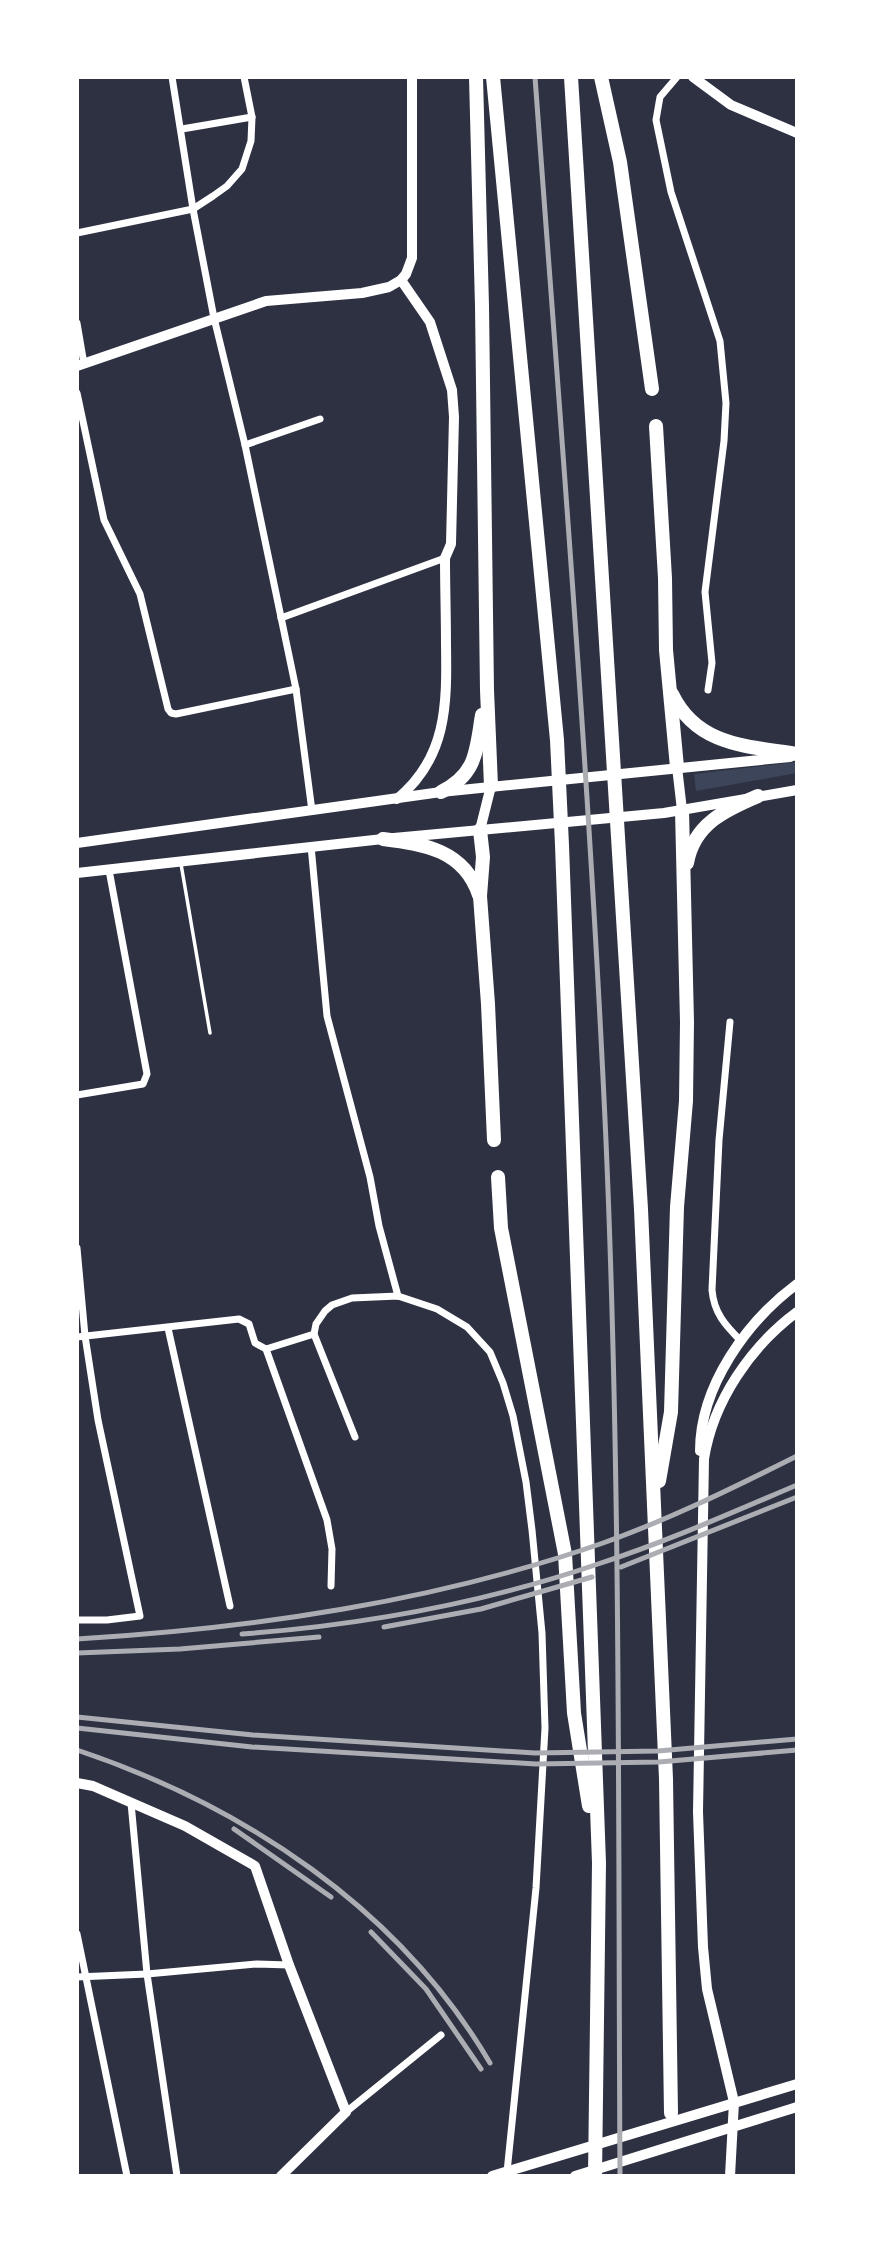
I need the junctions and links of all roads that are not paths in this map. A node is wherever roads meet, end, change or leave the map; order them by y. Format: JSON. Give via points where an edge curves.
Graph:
{"nodes":[{"id":1,"x":172,"y":77,"type":"edge"},
{"id":2,"x":244,"y":77,"type":"edge"},
{"id":3,"x":412,"y":77,"type":"edge"},
{"id":4,"x":476,"y":77,"type":"edge"},
{"id":5,"x":493,"y":77,"type":"edge"},
{"id":6,"x":571,"y":77,"type":"edge"},
{"id":7,"x":601,"y":77,"type":"edge"},
{"id":8,"x":677,"y":77,"type":"edge"},
{"id":9,"x":693,"y":77,"type":"edge"},
{"id":10,"x":252,"y":117,"type":"junction"},
{"id":11,"x":182,"y":129,"type":"junction"},
{"id":12,"x":797,"y":133,"type":"edge"},
{"id":13,"x":193,"y":209,"type":"junction"},
{"id":14,"x":77,"y":233,"type":"edge"},
{"id":15,"x":401,"y":280,"type":"junction"},
{"id":16,"x":215,"y":318,"type":"junction"},
{"id":17,"x":77,"y":323,"type":"edge"},
{"id":18,"x":80,"y":365,"type":"edge"},
{"id":19,"x":652,"y":389,"type":"dead end"},
{"id":20,"x":77,"y":393,"type":"edge"},
{"id":21,"x":320,"y":419,"type":"dead end"},
{"id":22,"x":656,"y":426,"type":"dead end"},
{"id":23,"x":246,"y":446,"type":"junction"},
{"id":24,"x":445,"y":558,"type":"junction"},
{"id":25,"x":281,"y":618,"type":"junction"},
{"id":26,"x":669,"y":686,"type":"junction"},
{"id":27,"x":296,"y":689,"type":"junction"},
{"id":28,"x":487,"y":690,"type":"junction"},
{"id":29,"x":708,"y":690,"type":"dead end"},
{"id":30,"x":797,"y":755,"type":"edge"},
{"id":31,"x":677,"y":767,"type":"junction"},
{"id":32,"x":491,"y":786,"type":"junction"},
{"id":33,"x":797,"y":790,"type":"edge"},
{"id":34,"x":441,"y":792,"type":"junction"},
{"id":35,"x":758,"y":796,"type":"junction"},
{"id":36,"x":397,"y":799,"type":"junction"},
{"id":37,"x":682,"y":810,"type":"junction"},
{"id":38,"x":312,"y":811,"type":"junction"},
{"id":39,"x":480,"y":830,"type":"junction"},
{"id":40,"x":383,"y":839,"type":"junction"},
{"id":41,"x":77,"y":843,"type":"edge"},
{"id":42,"x":311,"y":846,"type":"junction"},
{"id":43,"x":181,"y":862,"type":"junction"},
{"id":44,"x":109,"y":870,"type":"junction"},
{"id":45,"x":77,"y":873,"type":"edge"},
{"id":46,"x":684,"y":882,"type":"junction"},
{"id":47,"x":480,"y":896,"type":"junction"},
{"id":48,"x":730,"y":1022,"type":"dead end"},
{"id":49,"x":210,"y":1033,"type":"dead end"},
{"id":50,"x":77,"y":1095,"type":"edge"},
{"id":51,"x":494,"y":1140,"type":"dead end"},
{"id":52,"x":498,"y":1177,"type":"dead end"},
{"id":53,"x":77,"y":1248,"type":"edge"},
{"id":54,"x":797,"y":1284,"type":"edge"},
{"id":55,"x":398,"y":1296,"type":"junction"},
{"id":56,"x":797,"y":1312,"type":"edge"},
{"id":57,"x":168,"y":1328,"type":"junction"},
{"id":58,"x":314,"y":1334,"type":"junction"},
{"id":59,"x":81,"y":1336,"type":"edge"},
{"id":60,"x":741,"y":1341,"type":"junction"},
{"id":61,"x":266,"y":1349,"type":"junction"},
{"id":62,"x":355,"y":1437,"type":"dead end"},
{"id":63,"x":702,"y":1483,"type":"junction"},
{"id":64,"x":654,"y":1506,"type":"junction"},
{"id":65,"x":331,"y":1586,"type":"dead end"},
{"id":66,"x":230,"y":1606,"type":"dead end"},
{"id":67,"x":77,"y":1620,"type":"edge"},
{"id":68,"x":77,"y":1783,"type":"edge"},
{"id":69,"x":131,"y":1803,"type":"junction"},
{"id":70,"x":599,"y":1863,"type":"junction"},
{"id":71,"x":77,"y":1934,"type":"edge"},
{"id":72,"x":289,"y":1965,"type":"junction"},
{"id":73,"x":147,"y":1974,"type":"junction"},
{"id":74,"x":81,"y":1977,"type":"edge"},
{"id":75,"x":441,"y":2035,"type":"dead end"},
{"id":76,"x":797,"y":2084,"type":"edge"},
{"id":77,"x":734,"y":2102,"type":"junction"},
{"id":78,"x":797,"y":2108,"type":"edge"},
{"id":79,"x":346,"y":2112,"type":"junction"},
{"id":80,"x":671,"y":2113,"type":"dead end"},
{"id":81,"x":733,"y":2127,"type":"junction"},
{"id":82,"x":507,"y":2173,"type":"edge"},
{"id":83,"x":127,"y":2176,"type":"edge"},
{"id":84,"x":177,"y":2176,"type":"edge"},
{"id":85,"x":281,"y":2176,"type":"edge"},
{"id":86,"x":492,"y":2176,"type":"edge"},
{"id":87,"x":575,"y":2176,"type":"edge"},
{"id":88,"x":595,"y":2176,"type":"edge"},
{"id":89,"x":730,"y":2176,"type":"edge"}],
"edges":[{"from":1,"to":11,"type":"street"},
{"from":2,"to":10,"type":"street"},
{"from":3,"to":15,"type":"street","via":[[412,258]]},
{"from":4,"to":28,"type":"highway"},
{"from":5,"to":70,"type":"highway","via":[[558,760]]},
{"from":6,"to":64,"type":"highway","via":[[640,1195]]},
{"from":7,"to":19,"type":"highway","via":[[620,162]]},
{"from":8,"to":29,"type":"street","via":[[656,105],[656,120],[671,192],[720,341],[726,403],[705,592],[712,663]]},
{"from":9,"to":12,"type":"street","via":[[731,105]]},
{"from":10,"to":11,"type":"street"},
{"from":10,"to":13,"type":"street","via":[[251,141],[242,169],[227,186]]},
{"from":11,"to":13,"type":"street"},
{"from":13,"to":14,"type":"street"},
{"from":13,"to":16,"type":"street"},
{"from":15,"to":16,"type":"street","via":[[362,293],[271,300]]},
{"from":15,"to":24,"type":"street","via":[[430,322],[454,403],[451,544]]},
{"from":16,"to":18,"type":"street"},
{"from":16,"to":23,"type":"street"},
{"from":17,"to":18,"type":"street"},
{"from":20,"to":27,"type":"street","via":[[104,520],[141,594],[168,709],[176,714]]},
{"from":21,"to":23,"type":"street"},
{"from":22,"to":26,"type":"highway"},
{"from":23,"to":25,"type":"street"},
{"from":24,"to":25,"type":"street"},
{"from":24,"to":36,"type":"street","via":[[444,720],[426,766]]},
{"from":25,"to":27,"type":"street"},
{"from":26,"to":30,"type":"highway","via":[[684,713],[705,732],[737,744]]},
{"from":26,"to":31,"type":"highway"},
{"from":27,"to":38,"type":"street"},
{"from":28,"to":32,"type":"highway"},
{"from":28,"to":34,"type":"highway","via":[[476,753],[463,778]]},
{"from":30,"to":31,"type":"main road"},
{"from":31,"to":32,"type":"main road"},
{"from":31,"to":37,"type":"main road"},
{"from":32,"to":34,"type":"main road"},
{"from":32,"to":39,"type":"main road"},
{"from":33,"to":35,"type":"main road"},
{"from":34,"to":36,"type":"main road"},
{"from":35,"to":37,"type":"main road"},
{"from":35,"to":46,"type":"highway","via":[[731,807],[706,825],[688,856]]},
{"from":36,"to":38,"type":"main road"},
{"from":37,"to":39,"type":"main road"},
{"from":37,"to":46,"type":"highway"},
{"from":38,"to":41,"type":"main road"},
{"from":39,"to":40,"type":"main road"},
{"from":39,"to":47,"type":"highway"},
{"from":40,"to":42,"type":"main road"},
{"from":40,"to":47,"type":"highway","via":[[436,848],[464,868]]},
{"from":42,"to":43,"type":"main road"},
{"from":42,"to":55,"type":"street","via":[[327,1016]]},
{"from":43,"to":44,"type":"main road"},
{"from":43,"to":49,"type":"lane"},
{"from":44,"to":45,"type":"main road"},
{"from":44,"to":50,"type":"street","via":[[147,1074],[143,1084]]},
{"from":46,"to":64,"type":"highway","via":[[686,1101],[671,1412]]},
{"from":47,"to":51,"type":"highway"},
{"from":48,"to":60,"type":"street","via":[[712,1290],[717,1313]]},
{"from":52,"to":70,"type":"highway","via":[[501,1228],[565,1554],[574,1713]]},
{"from":53,"to":59,"type":"street"},
{"from":54,"to":60,"type":"street","via":[[762,1314]]},
{"from":55,"to":58,"type":"street","via":[[352,1298],[332,1305],[320,1317]]},
{"from":55,"to":82,"type":"street","via":[[454,1317],[490,1352],[513,1416],[529,1506],[542,1633],[544,1771]]},
{"from":56,"to":63,"type":"street","via":[[757,1350],[729,1390],[710,1428]]},
{"from":57,"to":59,"type":"street"},
{"from":57,"to":61,"type":"street","via":[[239,1319],[249,1324],[258,1347]]},
{"from":57,"to":66,"type":"street"},
{"from":58,"to":61,"type":"street"},
{"from":58,"to":62,"type":"street"},
{"from":59,"to":67,"type":"street","via":[[140,1616]]},
{"from":60,"to":63,"type":"street","via":[[706,1409],[700,1443]]},
{"from":61,"to":65,"type":"street","via":[[327,1520]]},
{"from":63,"to":77,"type":"street","via":[[698,1812],[703,1947],[707,1989]]},
{"from":64,"to":80,"type":"highway","via":[[666,1779]]},
{"from":68,"to":69,"type":"street"},
{"from":69,"to":72,"type":"street","via":[[185,1826],[256,1866]]},
{"from":69,"to":73,"type":"street"},
{"from":70,"to":88,"type":"highway"},
{"from":71,"to":74,"type":"street"},
{"from":72,"to":73,"type":"street"},
{"from":72,"to":79,"type":"street"},
{"from":73,"to":74,"type":"street"},
{"from":73,"to":84,"type":"street"},
{"from":74,"to":83,"type":"street"},
{"from":75,"to":79,"type":"street"},
{"from":76,"to":77,"type":"main road"},
{"from":77,"to":81,"type":"street"},
{"from":77,"to":82,"type":"main road"},
{"from":78,"to":81,"type":"main road"},
{"from":79,"to":85,"type":"street"},
{"from":81,"to":87,"type":"main road"},
{"from":81,"to":89,"type":"street"},
{"from":82,"to":86,"type":"main road"}]}
